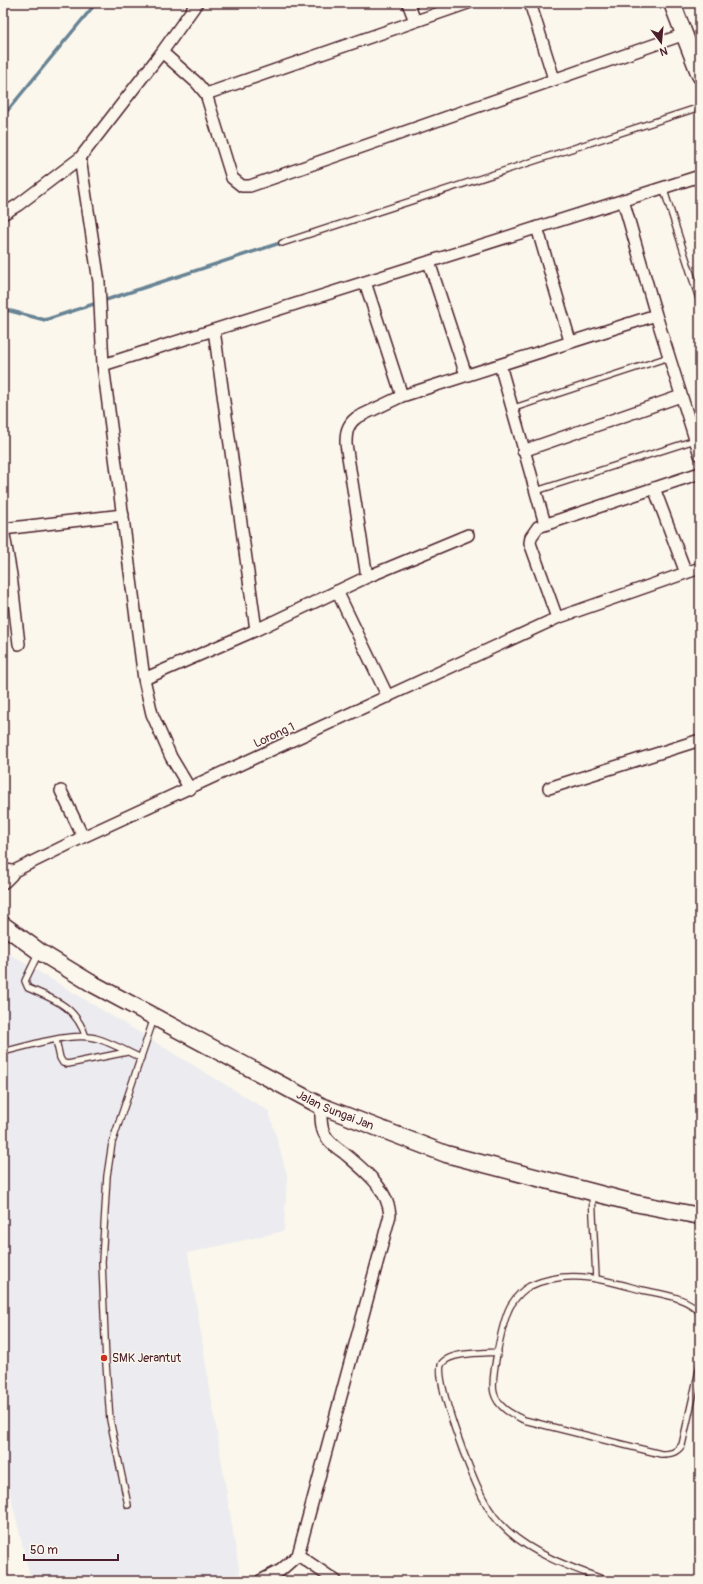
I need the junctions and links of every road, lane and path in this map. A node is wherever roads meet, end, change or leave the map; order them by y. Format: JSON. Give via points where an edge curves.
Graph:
{"nodes":[{"id":1,"x":197,"y":3,"type":"edge"},
{"id":2,"x":408,"y":3,"type":"edge"},
{"id":3,"x":468,"y":3,"type":"edge"},
{"id":4,"x":530,"y":3,"type":"edge"},
{"id":5,"x":672,"y":3,"type":"edge"},
{"id":6,"x":415,"y":21,"type":"junction"},
{"id":7,"x":685,"y":34,"type":"junction"},
{"id":8,"x":162,"y":52,"type":"junction"},
{"id":9,"x":700,"y":75,"type":"edge"},
{"id":10,"x":554,"y":79,"type":"junction"},
{"id":11,"x":206,"y":94,"type":"junction"},
{"id":12,"x":700,"y":107,"type":"edge"},
{"id":13,"x":80,"y":158,"type":"junction"},
{"id":14,"x":700,"y":176,"type":"edge"},
{"id":15,"x":662,"y":187,"type":"junction"},
{"id":16,"x":622,"y":200,"type":"junction"},
{"id":17,"x":3,"y":214,"type":"edge"},
{"id":18,"x":537,"y":227,"type":"junction"},
{"id":19,"x":282,"y":243,"type":"dead end"},
{"id":20,"x":429,"y":262,"type":"junction"},
{"id":21,"x":365,"y":282,"type":"junction"},
{"id":22,"x":700,"y":302,"type":"edge"},
{"id":23,"x":656,"y":315,"type":"junction"},
{"id":24,"x":214,"y":330,"type":"junction"},
{"id":25,"x":570,"y":341,"type":"junction"},
{"id":26,"x":669,"y":357,"type":"junction"},
{"id":27,"x":103,"y":365,"type":"junction"},
{"id":28,"x":500,"y":365,"type":"junction"},
{"id":29,"x":466,"y":375,"type":"junction"},
{"id":30,"x":402,"y":396,"type":"junction"},
{"id":31,"x":681,"y":396,"type":"junction"},
{"id":32,"x":511,"y":409,"type":"junction"},
{"id":33,"x":695,"y":440,"type":"junction"},
{"id":34,"x":523,"y":450,"type":"junction"},
{"id":35,"x":700,"y":455,"type":"edge"},
{"id":36,"x":700,"y":473,"type":"edge"},
{"id":37,"x":654,"y":488,"type":"junction"},
{"id":38,"x":536,"y":491,"type":"junction"},
{"id":39,"x":123,"y":515,"type":"junction"},
{"id":40,"x":545,"y":524,"type":"junction"},
{"id":41,"x":3,"y":529,"type":"edge"},
{"id":42,"x":468,"y":535,"type":"dead end"},
{"id":43,"x":700,"y":568,"type":"edge"},
{"id":44,"x":686,"y":573,"type":"junction"},
{"id":45,"x":366,"y":577,"type":"junction"},
{"id":46,"x":337,"y":591,"type":"junction"},
{"id":47,"x":557,"y":618,"type":"junction"},
{"id":48,"x":256,"y":630,"type":"junction"},
{"id":49,"x":19,"y":644,"type":"dead end"},
{"id":50,"x":144,"y":679,"type":"junction"},
{"id":51,"x":388,"y":697,"type":"junction"},
{"id":52,"x":700,"y":740,"type":"edge"},
{"id":53,"x":549,"y":788,"type":"dead end"},
{"id":54,"x":190,"y":789,"type":"junction"},
{"id":55,"x":61,"y":791,"type":"dead end"},
{"id":56,"x":83,"y":837,"type":"junction"},
{"id":57,"x":5,"y":877,"type":"edge"},
{"id":58,"x":3,"y":925,"type":"edge"},
{"id":59,"x":40,"y":952,"type":"junction"},
{"id":60,"x":154,"y":1018,"type":"junction"},
{"id":61,"x":86,"y":1037,"type":"junction"},
{"id":62,"x":56,"y":1040,"type":"junction"},
{"id":63,"x":3,"y":1052,"type":"edge"},
{"id":64,"x":128,"y":1052,"type":"junction"},
{"id":65,"x":141,"y":1058,"type":"junction"},
{"id":66,"x":321,"y":1106,"type":"junction"},
{"id":67,"x":592,"y":1193,"type":"junction"},
{"id":68,"x":700,"y":1216,"type":"edge"},
{"id":69,"x":596,"y":1278,"type":"junction"},
{"id":70,"x":700,"y":1313,"type":"edge"},
{"id":71,"x":498,"y":1352,"type":"junction"},
{"id":72,"x":700,"y":1366,"type":"edge"},
{"id":73,"x":128,"y":1505,"type":"dead end"},
{"id":74,"x":298,"y":1555,"type":"junction"},
{"id":75,"x":260,"y":1581,"type":"edge"},
{"id":76,"x":336,"y":1581,"type":"edge"},
{"id":77,"x":608,"y":1581,"type":"edge"}],
"edges":[{"from":1,"to":8,"type":"street"},
{"from":2,"to":6,"type":"street"},
{"from":3,"to":6,"type":"street"},
{"from":4,"to":10,"type":"street"},
{"from":5,"to":7,"type":"main road"},
{"from":6,"to":11,"type":"street"},
{"from":7,"to":9,"type":"main road"},
{"from":7,"to":10,"type":"street"},
{"from":8,"to":11,"type":"street"},
{"from":8,"to":13,"type":"street"},
{"from":10,"to":11,"type":"street","via":[[250,186],[242,186],[232,178]]},
{"from":12,"to":19,"type":"lane"},
{"from":13,"to":17,"type":"street"},
{"from":13,"to":27,"type":"street","via":[[99,282]]},
{"from":14,"to":15,"type":"street"},
{"from":15,"to":16,"type":"street"},
{"from":15,"to":22,"type":"lane"},
{"from":16,"to":18,"type":"street"},
{"from":16,"to":23,"type":"street"},
{"from":18,"to":20,"type":"street"},
{"from":18,"to":25,"type":"street"},
{"from":20,"to":21,"type":"street"},
{"from":20,"to":29,"type":"street"},
{"from":21,"to":24,"type":"street"},
{"from":21,"to":30,"type":"street"},
{"from":23,"to":25,"type":"street"},
{"from":23,"to":26,"type":"street"},
{"from":24,"to":27,"type":"street"},
{"from":24,"to":48,"type":"street"},
{"from":25,"to":28,"type":"street"},
{"from":26,"to":31,"type":"street"},
{"from":26,"to":32,"type":"lane"},
{"from":27,"to":39,"type":"street"},
{"from":28,"to":29,"type":"street"},
{"from":28,"to":32,"type":"street"},
{"from":29,"to":30,"type":"street"},
{"from":30,"to":45,"type":"street","via":[[356,418],[350,422],[346,432]]},
{"from":31,"to":33,"type":"street"},
{"from":31,"to":34,"type":"street"},
{"from":32,"to":34,"type":"street"},
{"from":33,"to":35,"type":"street"},
{"from":33,"to":38,"type":"lane"},
{"from":34,"to":38,"type":"street"},
{"from":36,"to":37,"type":"street"},
{"from":37,"to":40,"type":"street"},
{"from":37,"to":44,"type":"street"},
{"from":38,"to":40,"type":"street"},
{"from":39,"to":41,"type":"street"},
{"from":39,"to":50,"type":"street"},
{"from":40,"to":47,"type":"street","via":[[534,532],[530,543]]},
{"from":41,"to":49,"type":"street"},
{"from":42,"to":45,"type":"street"},
{"from":43,"to":44,"type":"street","name":"Lorong 1"},
{"from":44,"to":47,"type":"street","name":"Lorong 1"},
{"from":45,"to":46,"type":"street"},
{"from":46,"to":48,"type":"street"},
{"from":46,"to":51,"type":"street"},
{"from":47,"to":51,"type":"street","name":"Lorong 1"},
{"from":48,"to":50,"type":"street"},
{"from":50,"to":54,"type":"street","via":[[152,714],[161,736]]},
{"from":51,"to":54,"type":"street","name":"Lorong 1"},
{"from":52,"to":53,"type":"street"},
{"from":54,"to":56,"type":"street","name":"Lorong 1"},
{"from":55,"to":56,"type":"street"},
{"from":56,"to":57,"type":"street","name":"Lorong 1"},
{"from":58,"to":59,"type":"main road","name":"Jalan Sungai Jan"},
{"from":59,"to":60,"type":"main road","name":"Jalan Sungai Jan"},
{"from":59,"to":61,"type":"lane","via":[[25,981],[28,988],[60,1002],[74,1013]]},
{"from":60,"to":65,"type":"lane"},
{"from":60,"to":66,"type":"main road","name":"Jalan Sungai Jan"},
{"from":61,"to":62,"type":"lane"},
{"from":61,"to":64,"type":"lane","via":[[96,1038]]},
{"from":62,"to":63,"type":"lane"},
{"from":62,"to":64,"type":"lane","via":[[60,1058],[63,1063],[68,1064]]},
{"from":64,"to":65,"type":"lane"},
{"from":65,"to":73,"type":"lane","via":[[112,1142],[107,1176],[102,1262],[110,1420]]},
{"from":66,"to":67,"type":"main road","name":"Jalan Sungai Jan","via":[[446,1154]]},
{"from":66,"to":74,"type":"street","via":[[324,1134],[372,1178],[384,1194],[390,1215]]},
{"from":67,"to":68,"type":"main road","name":"Jalan Sungai Jan"},
{"from":67,"to":69,"type":"lane"},
{"from":69,"to":70,"type":"lane","via":[[678,1298]]},
{"from":69,"to":71,"type":"lane","via":[[578,1276],[544,1280],[519,1294],[510,1306]]},
{"from":71,"to":72,"type":"lane","via":[[492,1382],[494,1394],[499,1404],[509,1412],[524,1420],[661,1454],[678,1451],[682,1445]]},
{"from":71,"to":77,"type":"lane","via":[[456,1356],[447,1359],[440,1367],[444,1396],[483,1499],[508,1532],[571,1568]]},
{"from":74,"to":75,"type":"street","via":[[281,1570]]},
{"from":74,"to":76,"type":"street"}]}
